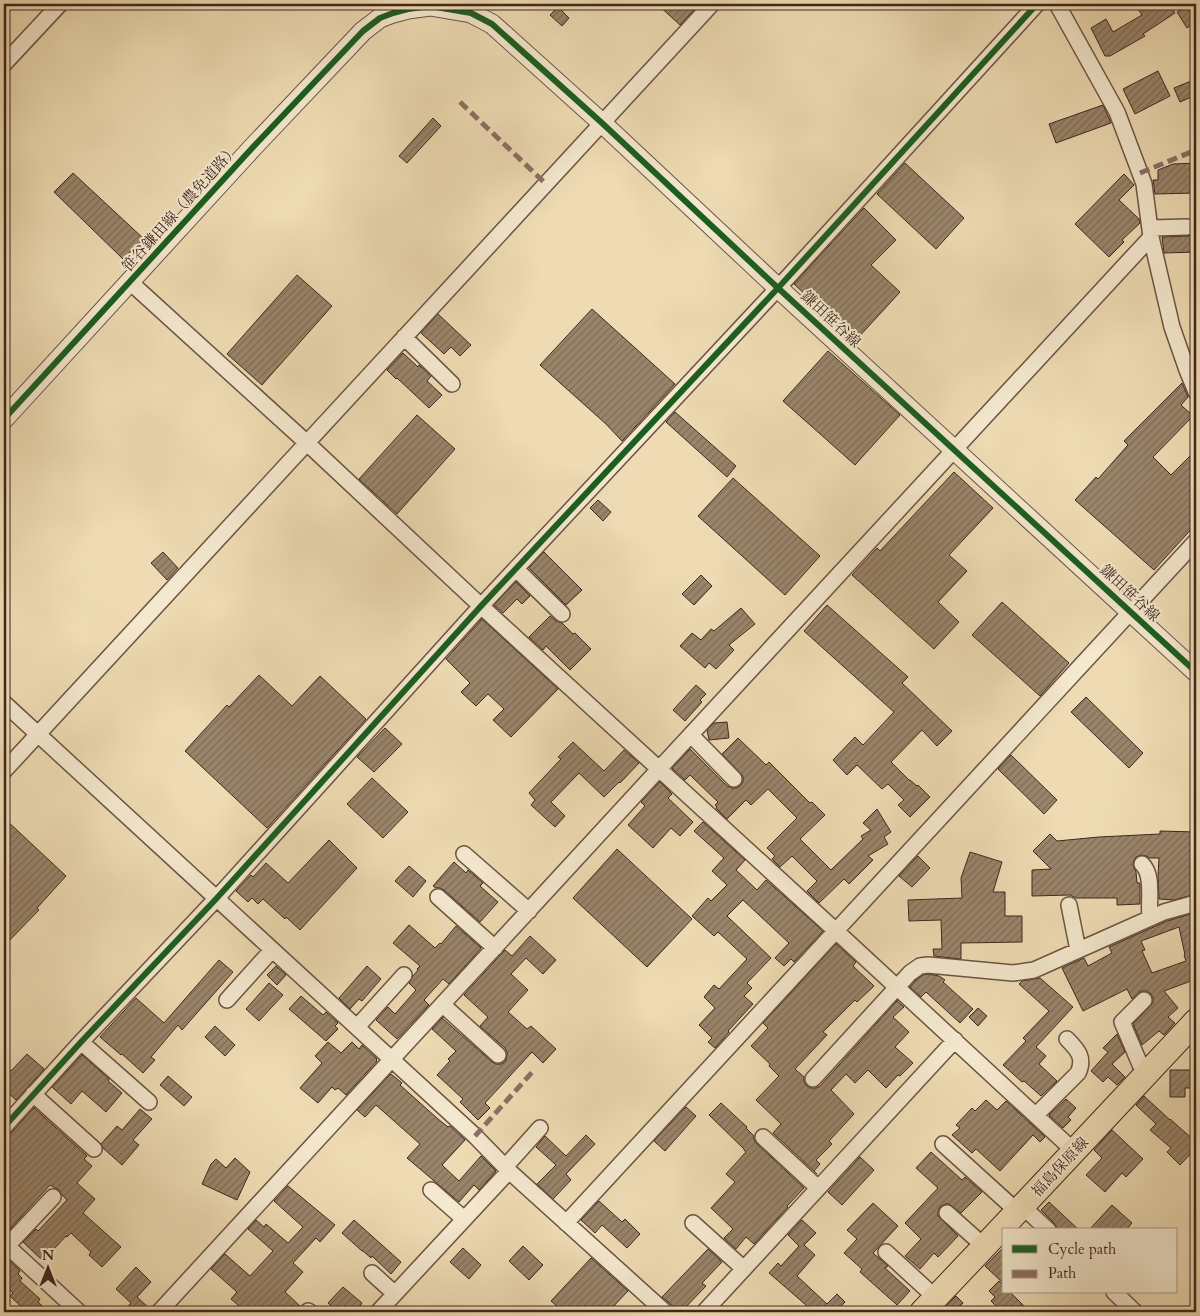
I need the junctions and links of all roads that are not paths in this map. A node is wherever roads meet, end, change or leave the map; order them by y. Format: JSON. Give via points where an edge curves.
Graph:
{"nodes":[{"id":1,"x":60,"y":4,"type":"edge"},
{"id":2,"x":712,"y":4,"type":"edge"},
{"id":3,"x":1037,"y":4,"type":"edge"},
{"id":4,"x":1057,"y":4,"type":"edge"},
{"id":5,"x":470,"y":8,"type":"edge"},
{"id":6,"x":383,"y":11,"type":"edge"},
{"id":7,"x":4,"y":64,"type":"edge"},
{"id":8,"x":602,"y":123,"type":"junction"},
{"id":9,"x":1187,"y":227,"type":"dead end"},
{"id":10,"x":1151,"y":233,"type":"junction"},
{"id":11,"x":130,"y":282,"type":"junction"},
{"id":12,"x":778,"y":288,"type":"junction"},
{"id":13,"x":404,"y":338,"type":"junction"},
{"id":14,"x":452,"y":384,"type":"dead end"},
{"id":15,"x":1196,"y":392,"type":"edge"},
{"id":16,"x":4,"y":419,"type":"edge"},
{"id":17,"x":307,"y":443,"type":"junction"},
{"id":18,"x":955,"y":450,"type":"junction"},
{"id":19,"x":1196,"y":541,"type":"edge"},
{"id":20,"x":516,"y":569,"type":"junction"},
{"id":21,"x":481,"y":606,"type":"junction"},
{"id":22,"x":1132,"y":612,"type":"junction"},
{"id":23,"x":562,"y":614,"type":"dead end"},
{"id":24,"x":1196,"y":672,"type":"edge"},
{"id":25,"x":4,"y":703,"type":"edge"},
{"id":26,"x":38,"y":734,"type":"junction"},
{"id":27,"x":691,"y":735,"type":"junction"},
{"id":28,"x":659,"y":769,"type":"junction"},
{"id":29,"x":4,"y":771,"type":"edge"},
{"id":30,"x":734,"y":779,"type":"dead end"},
{"id":31,"x":464,"y":854,"type":"dead end"},
{"id":32,"x":1142,"y":864,"type":"dead end"},
{"id":33,"x":438,"y":897,"type":"dead end"},
{"id":34,"x":216,"y":899,"type":"junction"},
{"id":35,"x":1196,"y":903,"type":"edge"},
{"id":36,"x":1069,"y":905,"type":"dead end"},
{"id":37,"x":529,"y":911,"type":"junction"},
{"id":38,"x":1150,"y":918,"type":"junction"},
{"id":39,"x":836,"y":931,"type":"junction"},
{"id":40,"x":495,"y":948,"type":"junction"},
{"id":41,"x":272,"y":950,"type":"junction"},
{"id":42,"x":1078,"y":950,"type":"junction"},
{"id":43,"x":404,"y":975,"type":"dead end"},
{"id":44,"x":898,"y":987,"type":"junction"},
{"id":45,"x":227,"y":1000,"type":"dead end"},
{"id":46,"x":1144,"y":1000,"type":"dead end"},
{"id":47,"x":443,"y":1005,"type":"junction"},
{"id":48,"x":1196,"y":1021,"type":"edge"},
{"id":49,"x":357,"y":1027,"type":"junction"},
{"id":50,"x":1067,"y":1039,"type":"dead end"},
{"id":51,"x":956,"y":1040,"type":"junction"},
{"id":52,"x":81,"y":1042,"type":"junction"},
{"id":53,"x":498,"y":1055,"type":"dead end"},
{"id":54,"x":392,"y":1060,"type":"junction"},
{"id":55,"x":1145,"y":1076,"type":"junction"},
{"id":56,"x":813,"y":1079,"type":"dead end"},
{"id":57,"x":34,"y":1094,"type":"junction"},
{"id":58,"x":149,"y":1102,"type":"dead end"},
{"id":59,"x":1036,"y":1115,"type":"junction"},
{"id":60,"x":4,"y":1127,"type":"edge"},
{"id":61,"x":540,"y":1128,"type":"dead end"},
{"id":62,"x":763,"y":1137,"type":"dead end"},
{"id":63,"x":944,"y":1144,"type":"dead end"},
{"id":64,"x":94,"y":1149,"type":"dead end"},
{"id":65,"x":1074,"y":1151,"type":"junction"},
{"id":66,"x":507,"y":1169,"type":"junction"},
{"id":67,"x":818,"y":1188,"type":"junction"},
{"id":68,"x":431,"y":1190,"type":"dead end"},
{"id":69,"x":53,"y":1198,"type":"dead end"},
{"id":70,"x":1021,"y":1210,"type":"junction"},
{"id":71,"x":947,"y":1213,"type":"dead end"},
{"id":72,"x":464,"y":1220,"type":"junction"},
{"id":73,"x":566,"y":1222,"type":"junction"},
{"id":74,"x":693,"y":1223,"type":"dead end"},
{"id":75,"x":1003,"y":1228,"type":"edge"},
{"id":76,"x":1045,"y":1228,"type":"edge"},
{"id":77,"x":1002,"y":1230,"type":"edge"},
{"id":78,"x":5,"y":1245,"type":"edge"},
{"id":79,"x":985,"y":1247,"type":"junction"},
{"id":80,"x":886,"y":1252,"type":"dead end"},
{"id":81,"x":744,"y":1269,"type":"junction"},
{"id":82,"x":372,"y":1273,"type":"dead end"},
{"id":83,"x":395,"y":1294,"type":"junction"},
{"id":84,"x":1116,"y":1294,"type":"edge"},
{"id":85,"x":929,"y":1305,"type":"edge"},
{"id":86,"x":79,"y":1312,"type":"edge"},
{"id":87,"x":159,"y":1312,"type":"edge"},
{"id":88,"x":378,"y":1312,"type":"edge"},
{"id":89,"x":666,"y":1312,"type":"edge"},
{"id":90,"x":704,"y":1312,"type":"edge"},
{"id":91,"x":1135,"y":1312,"type":"edge"}],
"edges":[{"from":1,"to":7,"type":"street"},
{"from":2,"to":8,"type":"street"},
{"from":3,"to":12,"type":"street"},
{"from":4,"to":10,"type":"street","via":[[1117,112],[1142,178]]},
{"from":5,"to":6,"type":"street","name":"鎌田笹谷線","via":[[430,6]]},
{"from":5,"to":8,"type":"street","name":"鎌田笹谷線"},
{"from":6,"to":11,"type":"street","name":"笹谷鎌田線（農免道路）"},
{"from":8,"to":12,"type":"street","name":"鎌田笹谷線"},
{"from":8,"to":13,"type":"street"},
{"from":9,"to":10,"type":"street"},
{"from":10,"to":15,"type":"street","via":[[1172,327]]},
{"from":10,"to":18,"type":"street"},
{"from":11,"to":16,"type":"street","name":"笹谷鎌田線（農免道路）"},
{"from":11,"to":17,"type":"street"},
{"from":12,"to":18,"type":"street","name":"鎌田笹谷線"},
{"from":12,"to":20,"type":"street"},
{"from":13,"to":14,"type":"street"},
{"from":13,"to":17,"type":"street"},
{"from":17,"to":21,"type":"street"},
{"from":17,"to":26,"type":"street"},
{"from":18,"to":22,"type":"street","name":"鎌田笹谷線"},
{"from":18,"to":27,"type":"street"},
{"from":19,"to":22,"type":"street"},
{"from":20,"to":21,"type":"street"},
{"from":20,"to":23,"type":"street"},
{"from":21,"to":28,"type":"street"},
{"from":21,"to":34,"type":"street"},
{"from":22,"to":24,"type":"street","name":"鎌田笹谷線"},
{"from":22,"to":39,"type":"street"},
{"from":25,"to":26,"type":"street"},
{"from":26,"to":29,"type":"street"},
{"from":26,"to":34,"type":"street"},
{"from":27,"to":28,"type":"street"},
{"from":27,"to":30,"type":"street"},
{"from":28,"to":37,"type":"street"},
{"from":28,"to":39,"type":"street"},
{"from":31,"to":37,"type":"street"},
{"from":32,"to":38,"type":"street","via":[[1149,878]]},
{"from":33,"to":40,"type":"street"},
{"from":34,"to":41,"type":"street"},
{"from":34,"to":52,"type":"street"},
{"from":35,"to":38,"type":"street"},
{"from":36,"to":42,"type":"street"},
{"from":37,"to":40,"type":"street"},
{"from":38,"to":42,"type":"street"},
{"from":39,"to":44,"type":"street"},
{"from":39,"to":73,"type":"street"},
{"from":40,"to":47,"type":"street"},
{"from":41,"to":45,"type":"street"},
{"from":41,"to":49,"type":"street"},
{"from":42,"to":44,"type":"street","via":[[1034,970],[1019,972],[923,965]]},
{"from":43,"to":49,"type":"street"},
{"from":44,"to":51,"type":"street"},
{"from":44,"to":56,"type":"street"},
{"from":46,"to":55,"type":"street","via":[[1122,1022]]},
{"from":47,"to":53,"type":"street"},
{"from":47,"to":54,"type":"street"},
{"from":48,"to":55,"type":"main road","name":"福島保原線"},
{"from":49,"to":54,"type":"street"},
{"from":50,"to":59,"type":"street","via":[[1079,1054],[1081,1066],[1078,1073]]},
{"from":51,"to":59,"type":"street"},
{"from":51,"to":67,"type":"street"},
{"from":52,"to":57,"type":"street"},
{"from":52,"to":58,"type":"street"},
{"from":54,"to":66,"type":"street"},
{"from":54,"to":87,"type":"street"},
{"from":55,"to":65,"type":"main road","name":"福島保原線"},
{"from":57,"to":60,"type":"street"},
{"from":57,"to":64,"type":"street"},
{"from":59,"to":65,"type":"street"},
{"from":61,"to":66,"type":"street"},
{"from":62,"to":67,"type":"street"},
{"from":63,"to":70,"type":"street"},
{"from":65,"to":70,"type":"main road","name":"福島保原線"},
{"from":66,"to":72,"type":"street"},
{"from":66,"to":73,"type":"street"},
{"from":67,"to":81,"type":"street"},
{"from":68,"to":72,"type":"street"},
{"from":69,"to":78,"type":"street"},
{"from":70,"to":75,"type":"main road","name":"福島保原線"},
{"from":70,"to":76,"type":"street"},
{"from":71,"to":79,"type":"street"},
{"from":72,"to":83,"type":"street"},
{"from":73,"to":89,"type":"street"},
{"from":74,"to":81,"type":"street"},
{"from":77,"to":79,"type":"main road","name":"福島保原線"},
{"from":78,"to":86,"type":"street"},
{"from":79,"to":85,"type":"main road","name":"福島保原線"},
{"from":80,"to":85,"type":"street"},
{"from":81,"to":90,"type":"street"},
{"from":82,"to":83,"type":"street"},
{"from":83,"to":88,"type":"street"},
{"from":84,"to":91,"type":"street"}]}
